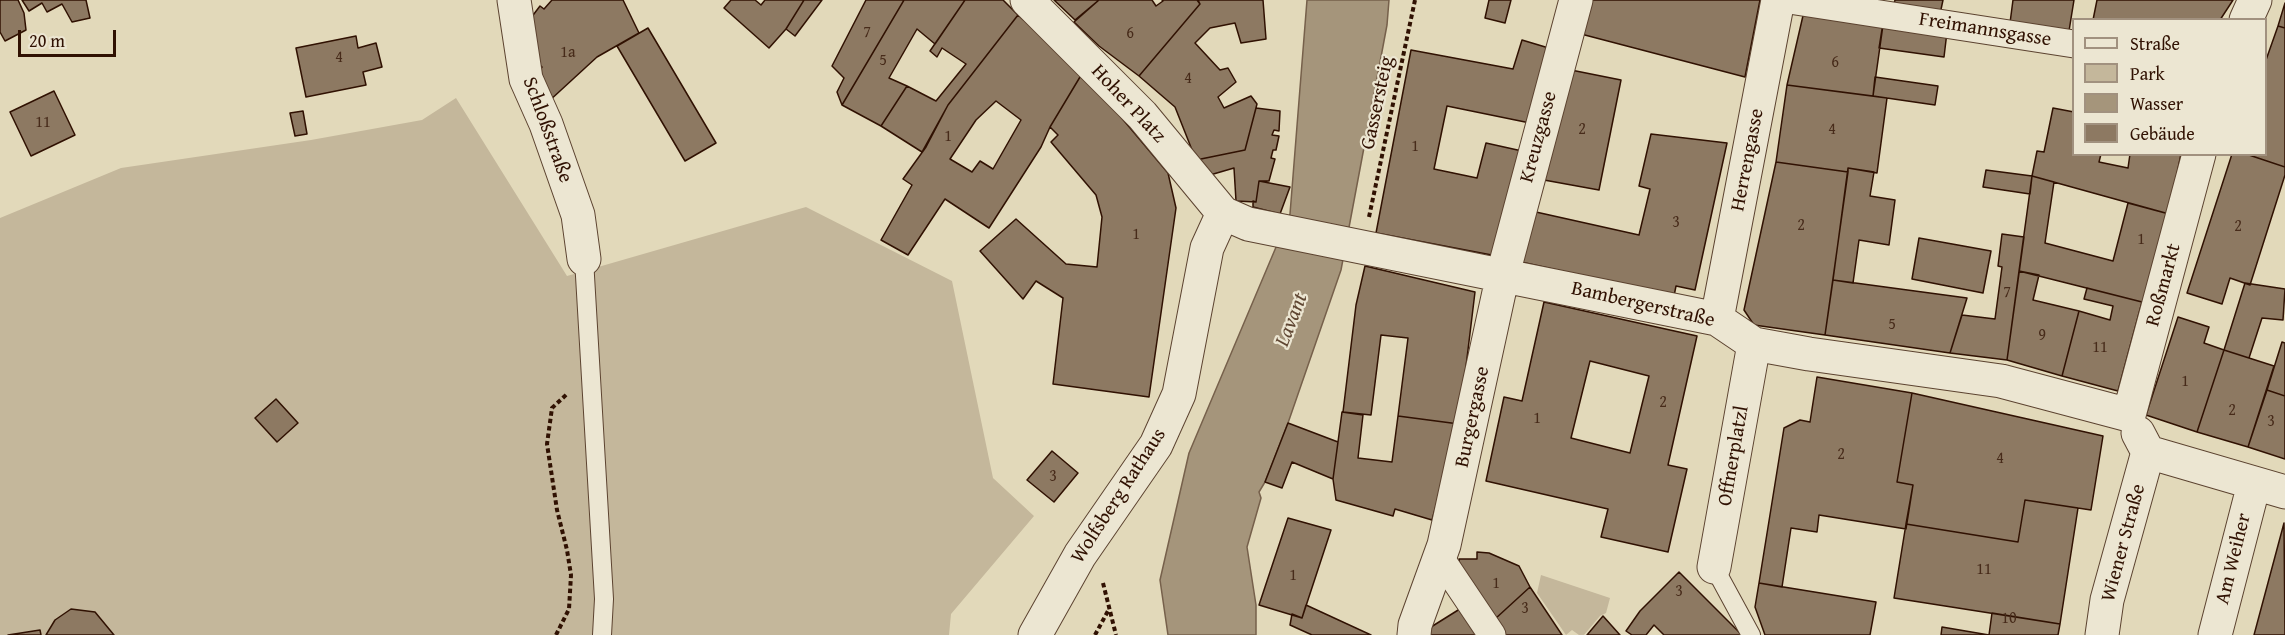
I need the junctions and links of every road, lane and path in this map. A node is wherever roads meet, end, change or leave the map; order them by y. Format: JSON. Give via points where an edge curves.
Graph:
{"nodes":[{"id":1,"x":514,"y":0,"type":"edge"},
{"id":2,"x":1415,"y":0,"type":"edge"},
{"id":3,"x":1576,"y":0,"type":"edge"},
{"id":4,"x":1778,"y":0,"type":"edge"},
{"id":5,"x":1789,"y":0,"type":"edge"},
{"id":6,"x":2255,"y":0,"type":"edge"},
{"id":7,"x":1034,"y":2,"type":"edge"},
{"id":8,"x":2247,"y":18,"type":"edge"},
{"id":9,"x":2072,"y":44,"type":"edge"},
{"id":10,"x":2198,"y":156,"type":"edge"},
{"id":11,"x":1370,"y":212,"type":"dead end"},
{"id":12,"x":1223,"y":213,"type":"junction"},
{"id":13,"x":584,"y":259,"type":"joint"},
{"id":14,"x":1503,"y":274,"type":"junction"},
{"id":15,"x":1717,"y":319,"type":"junction"},
{"id":16,"x":1754,"y":344,"type":"junction"},
{"id":17,"x":589,"y":347,"type":"junction"},
{"id":18,"x":2129,"y":415,"type":"junction"},
{"id":19,"x":2148,"y":452,"type":"junction"},
{"id":20,"x":2253,"y":483,"type":"junction"},
{"id":21,"x":2285,"y":492,"type":"edge"},
{"id":22,"x":1080,"y":555,"type":"junction"},
{"id":23,"x":1441,"y":559,"type":"junction"},
{"id":24,"x":1714,"y":567,"type":"joint"},
{"id":25,"x":1109,"y":609,"type":"junction"},
{"id":26,"x":556,"y":635,"type":"edge"},
{"id":27,"x":602,"y":635,"type":"edge"},
{"id":28,"x":1035,"y":635,"type":"edge"},
{"id":29,"x":1095,"y":635,"type":"edge"},
{"id":30,"x":1116,"y":635,"type":"edge"},
{"id":31,"x":1414,"y":635,"type":"edge"},
{"id":32,"x":1492,"y":635,"type":"edge"},
{"id":33,"x":1751,"y":635,"type":"edge"},
{"id":34,"x":2102,"y":635,"type":"edge"},
{"id":35,"x":2215,"y":635,"type":"edge"}],
"edges":[{"from":1,"to":13,"type":"street","name":"Schloßstraße","via":[[525,79],[546,124],[578,215]]},
{"from":2,"to":11,"type":"path","name":"Gassersteig"},
{"from":3,"to":14,"type":"street","name":"Kreuzgasse"},
{"from":4,"to":15,"type":"street","name":"Herrengasse"},
{"from":5,"to":9,"type":"street","name":"Freimannsgasse"},
{"from":6,"to":8,"type":"street"},
{"from":7,"to":12,"type":"street","name":"Hoher Platz","via":[[1142,115]]},
{"from":10,"to":18,"type":"street","name":"Roßmarkt"},
{"from":12,"to":14,"type":"street","name":"Bambergerstraße","via":[[1279,231]]},
{"from":12,"to":22,"type":"street","name":"Wolfsberg Rathaus","via":[[1207,248],[1179,394],[1156,445]]},
{"from":13,"to":17,"type":"lane"},
{"from":14,"to":15,"type":"street","name":"Bambergerstraße"},
{"from":14,"to":23,"type":"street","name":"Burgergasse"},
{"from":15,"to":16,"type":"street","name":"Bambergerstraße"},
{"from":16,"to":18,"type":"street","name":"Bambergerstraße","via":[[2001,381]]},
{"from":16,"to":24,"type":"street","name":"Offnerplatzl"},
{"from":17,"to":26,"type":"path","via":[[571,390],[552,408],[547,444],[556,510],[571,575],[569,609]]},
{"from":17,"to":27,"type":"lane","via":[[604,599]]},
{"from":18,"to":19,"type":"street"},
{"from":19,"to":20,"type":"street"},
{"from":19,"to":34,"type":"street","name":"Wiener Straße","via":[[2107,600]]},
{"from":20,"to":21,"type":"street"},
{"from":20,"to":35,"type":"street","name":"Am Weiher"},
{"from":22,"to":25,"type":"path","via":[[1101,575]]},
{"from":22,"to":28,"type":"street","name":"Wolfsberg Rathaus"},
{"from":23,"to":31,"type":"street","name":"Burgergasse"},
{"from":23,"to":32,"type":"street"},
{"from":24,"to":33,"type":"lane"},
{"from":25,"to":29,"type":"path"},
{"from":25,"to":30,"type":"path"}]}
